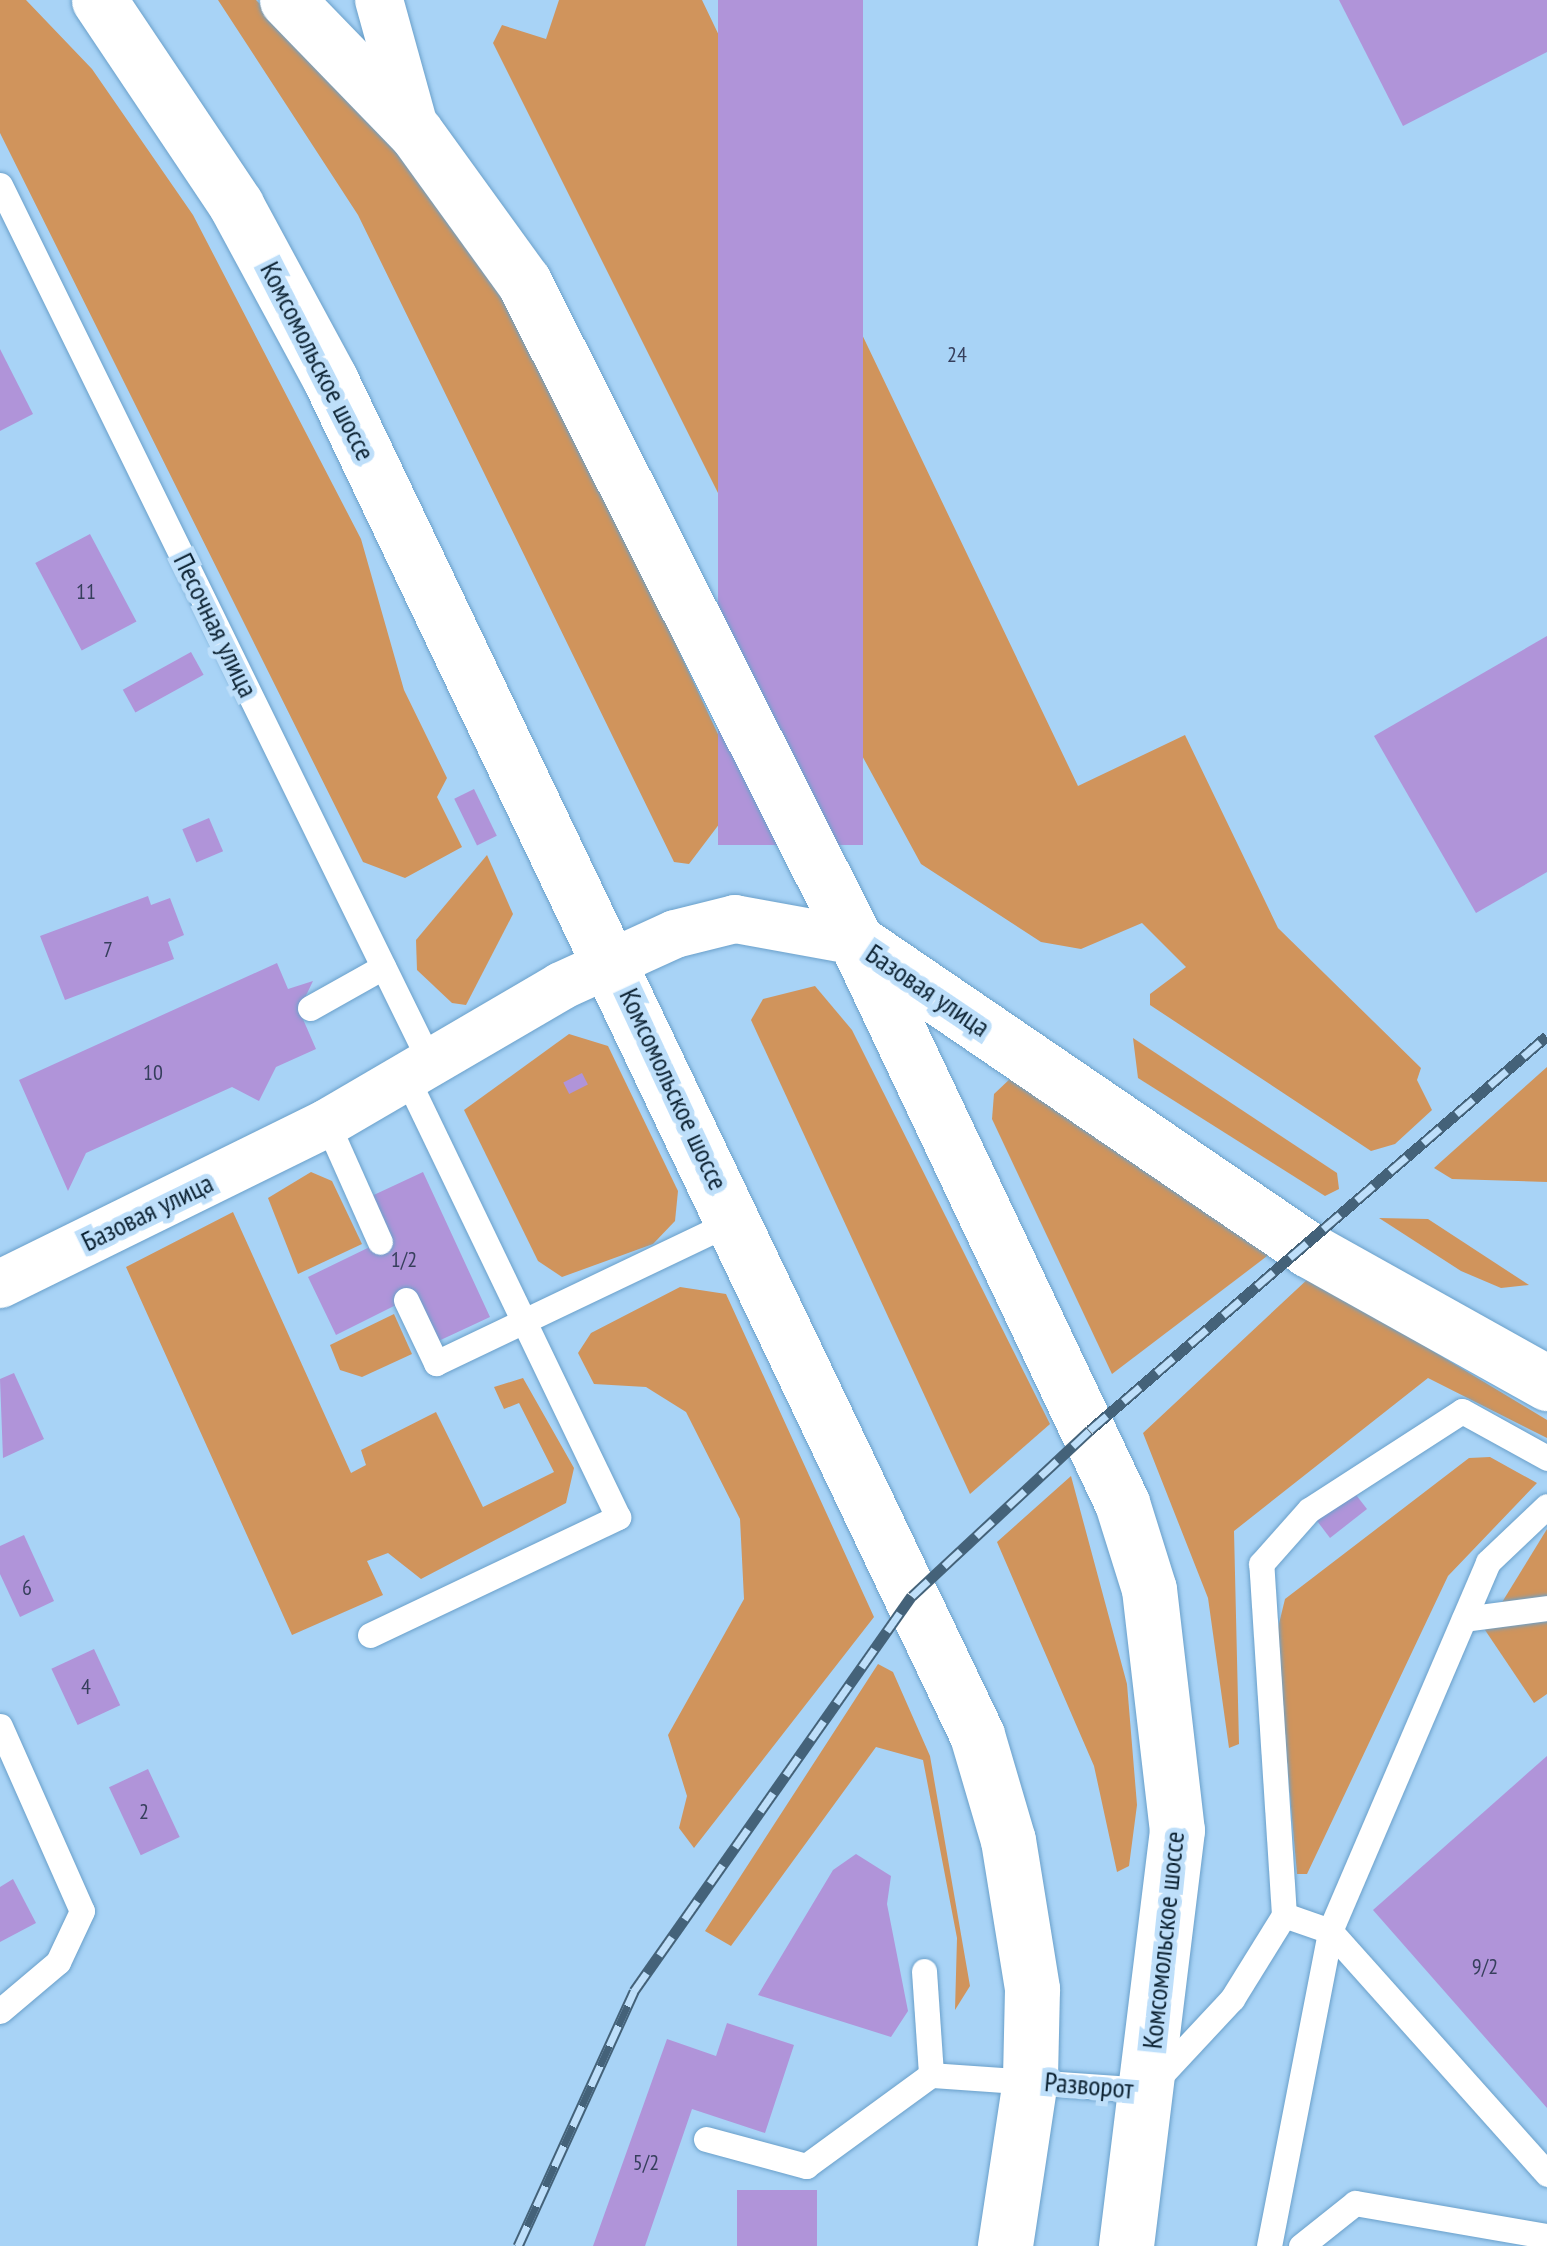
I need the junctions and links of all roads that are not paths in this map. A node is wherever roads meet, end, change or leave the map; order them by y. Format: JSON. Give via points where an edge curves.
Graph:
{"nodes":[{"id":1,"x":99,"y":0,"type":"edge"},
{"id":2,"x":287,"y":0,"type":"edge"},
{"id":3,"x":389,"y":3,"type":"edge"},
{"id":4,"x":416,"y":133,"type":"junction"},
{"id":5,"x":0,"y":185,"type":"edge"},
{"id":6,"x":856,"y":941,"type":"junction"},
{"id":7,"x":613,"y":960,"type":"junction"},
{"id":8,"x":384,"y":967,"type":"junction"},
{"id":9,"x":310,"y":1008,"type":"dead end"},
{"id":10,"x":420,"y":1073,"type":"junction"},
{"id":11,"x":327,"y":1123,"type":"junction"},
{"id":12,"x":736,"y":1220,"type":"junction"},
{"id":13,"x":380,"y":1242,"type":"dead end"},
{"id":14,"x":0,"y":1284,"type":"edge"},
{"id":15,"x":406,"y":1300,"type":"dead end"},
{"id":16,"x":526,"y":1321,"type":"junction"},
{"id":17,"x":1547,"y":1383,"type":"edge"},
{"id":18,"x":1547,"y":1458,"type":"edge"},
{"id":19,"x":1547,"y":1506,"type":"edge"},
{"id":20,"x":1547,"y":1608,"type":"edge"},
{"id":21,"x":1464,"y":1619,"type":"junction"},
{"id":22,"x":370,"y":1635,"type":"dead end"},
{"id":23,"x":0,"y":1726,"type":"edge"},
{"id":24,"x":1284,"y":1915,"type":"junction"},
{"id":25,"x":1330,"y":1931,"type":"junction"},
{"id":26,"x":924,"y":1971,"type":"dead end"},
{"id":27,"x":0,"y":2010,"type":"edge"},
{"id":28,"x":931,"y":2075,"type":"junction"},
{"id":29,"x":1030,"y":2080,"type":"junction"},
{"id":30,"x":1148,"y":2090,"type":"junction"},
{"id":31,"x":706,"y":2139,"type":"dead end"},
{"id":32,"x":1547,"y":2174,"type":"edge"},
{"id":33,"x":1547,"y":2236,"type":"edge"},
{"id":34,"x":1005,"y":2246,"type":"edge"},
{"id":35,"x":1126,"y":2246,"type":"edge"},
{"id":36,"x":1269,"y":2246,"type":"edge"},
{"id":37,"x":1301,"y":2246,"type":"edge"}],
"edges":[{"from":1,"to":7,"type":"main road","name":"Комсомольское шоссе","via":[[236,206],[330,379]]},
{"from":2,"to":4,"type":"main road","name":"Комсомольское шоссе"},
{"from":3,"to":4,"type":"street","name":"Комсомольское шоссе"},
{"from":4,"to":6,"type":"main road","name":"Комсомольское шоссе","via":[[524,282]]},
{"from":5,"to":8,"type":"lane","name":"Песочная улица"},
{"from":6,"to":7,"type":"street","name":"Базовая улица","via":[[734,920]]},
{"from":6,"to":17,"type":"main road","name":"Базовая улица","via":[[1308,1250]]},
{"from":6,"to":30,"type":"main road","name":"Комсомольское шоссе","via":[[1098,1448],[1150,1588],[1177,1830]]},
{"from":7,"to":10,"type":"street","name":"Базовая улица"},
{"from":7,"to":12,"type":"main road","name":"Комсомольское шоссе"},
{"from":8,"to":9,"type":"lane"},
{"from":8,"to":10,"type":"lane","name":"Песочная улица"},
{"from":10,"to":11,"type":"street","name":"Базовая улица"},
{"from":10,"to":16,"type":"lane","name":"Песочная улица"},
{"from":11,"to":13,"type":"lane"},
{"from":11,"to":14,"type":"street","name":"Базовая улица"},
{"from":12,"to":16,"type":"lane"},
{"from":12,"to":29,"type":"main road","name":"Комсомольское шоссе","via":[[977,1735],[1008,1840],[1032,1989]]},
{"from":15,"to":16,"type":"lane","via":[[436,1363]]},
{"from":16,"to":22,"type":"lane","name":"Песочная улица","via":[[618,1517]]},
{"from":18,"to":24,"type":"lane","via":[[1462,1412],[1309,1510],[1261,1564]]},
{"from":19,"to":21,"type":"lane","via":[[1488,1562]]},
{"from":20,"to":21,"type":"lane"},
{"from":21,"to":25,"type":"lane"},
{"from":23,"to":27,"type":"lane","via":[[82,1911],[58,1962]]},
{"from":24,"to":25,"type":"lane"},
{"from":24,"to":30,"type":"lane","via":[[1232,1999]]},
{"from":25,"to":32,"type":"lane"},
{"from":25,"to":36,"type":"lane"},
{"from":26,"to":28,"type":"lane"},
{"from":28,"to":29,"type":"lane","name":"Разворот"},
{"from":28,"to":31,"type":"lane","via":[[806,2166]]},
{"from":29,"to":30,"type":"lane","name":"Разворот"},
{"from":29,"to":34,"type":"main road","name":"Комсомольское шоссе"},
{"from":30,"to":35,"type":"main road","name":"Комсомольское шоссе"},
{"from":33,"to":37,"type":"lane","via":[[1355,2203]]}]}
